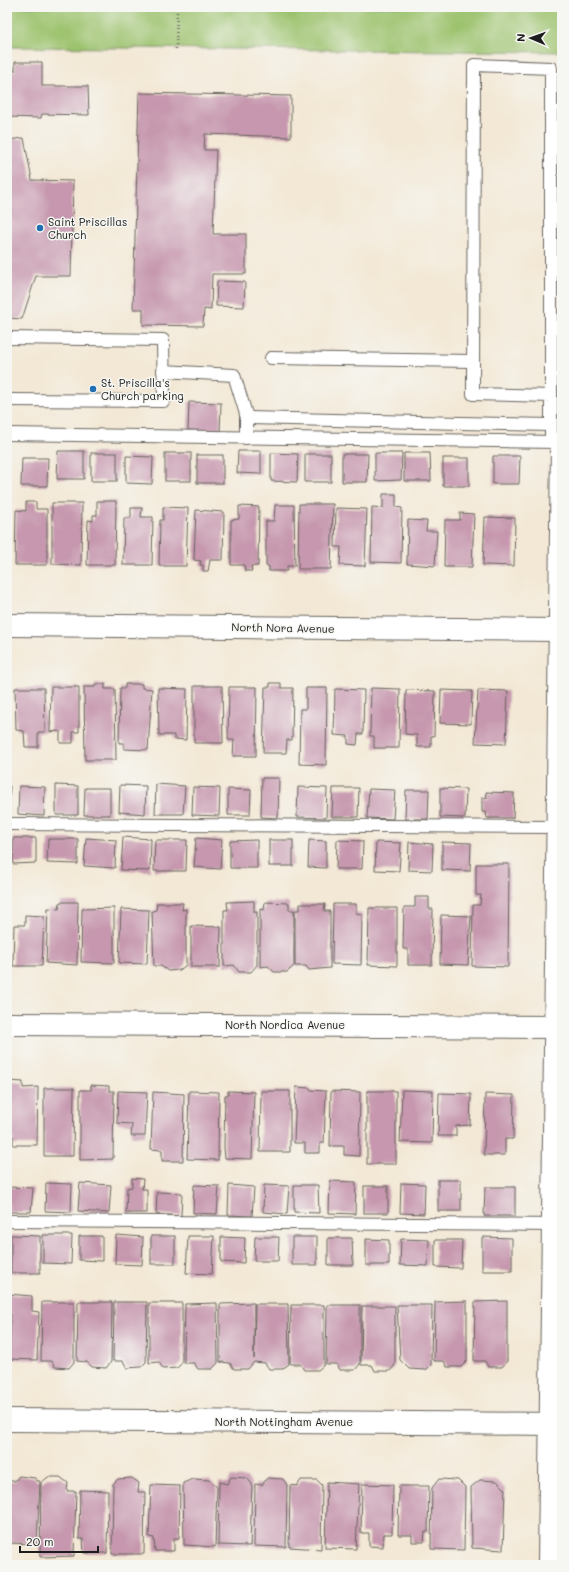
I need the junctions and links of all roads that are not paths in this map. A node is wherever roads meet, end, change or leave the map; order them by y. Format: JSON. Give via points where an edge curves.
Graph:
{"nodes":[{"id":1,"x":7,"y":338,"type":"edge"},
{"id":2,"x":271,"y":358,"type":"dead end"},
{"id":3,"x":473,"y":361,"type":"junction"},
{"id":4,"x":164,"y":372,"type":"junction"},
{"id":5,"x":551,"y":396,"type":"junction"},
{"id":6,"x":7,"y":400,"type":"edge"},
{"id":7,"x":246,"y":418,"type":"junction"},
{"id":8,"x":7,"y":434,"type":"edge"},
{"id":9,"x":555,"y":437,"type":"edge"},
{"id":10,"x":246,"y":438,"type":"junction"},
{"id":11,"x":7,"y":625,"type":"edge"},
{"id":12,"x":560,"y":630,"type":"junction"},
{"id":13,"x":7,"y":824,"type":"edge"},
{"id":14,"x":558,"y":827,"type":"junction"},
{"id":15,"x":7,"y":1024,"type":"edge"},
{"id":16,"x":559,"y":1027,"type":"edge"},
{"id":17,"x":7,"y":1221,"type":"edge"},
{"id":18,"x":558,"y":1225,"type":"edge"},
{"id":19,"x":7,"y":1420,"type":"edge"},
{"id":20,"x":556,"y":1424,"type":"edge"},
{"id":21,"x":549,"y":1565,"type":"edge"}],
"edges":[{"from":1,"to":4,"type":"lane","via":[[163,340]]},
{"from":2,"to":3,"type":"lane"},
{"from":3,"to":5,"type":"lane","via":[[472,394]]},
{"from":3,"to":5,"type":"lane","via":[[474,65],[551,68]]},
{"from":4,"to":6,"type":"lane","via":[[164,400]]},
{"from":4,"to":7,"type":"lane","via":[[234,375]]},
{"from":5,"to":9,"type":"lane"},
{"from":7,"to":9,"type":"lane"},
{"from":7,"to":10,"type":"lane"},
{"from":8,"to":10,"type":"lane"},
{"from":9,"to":10,"type":"lane"},
{"from":9,"to":12,"type":"street"},
{"from":11,"to":12,"type":"street","name":"North Nora Avenue"},
{"from":12,"to":14,"type":"street"},
{"from":13,"to":14,"type":"lane"},
{"from":14,"to":16,"type":"street"},
{"from":15,"to":16,"type":"street","name":"North Nordica Avenue"},
{"from":16,"to":18,"type":"street"},
{"from":17,"to":18,"type":"lane"},
{"from":18,"to":20,"type":"street"},
{"from":19,"to":20,"type":"street","name":"North Nottingham Avenue"},
{"from":20,"to":21,"type":"street"}]}
